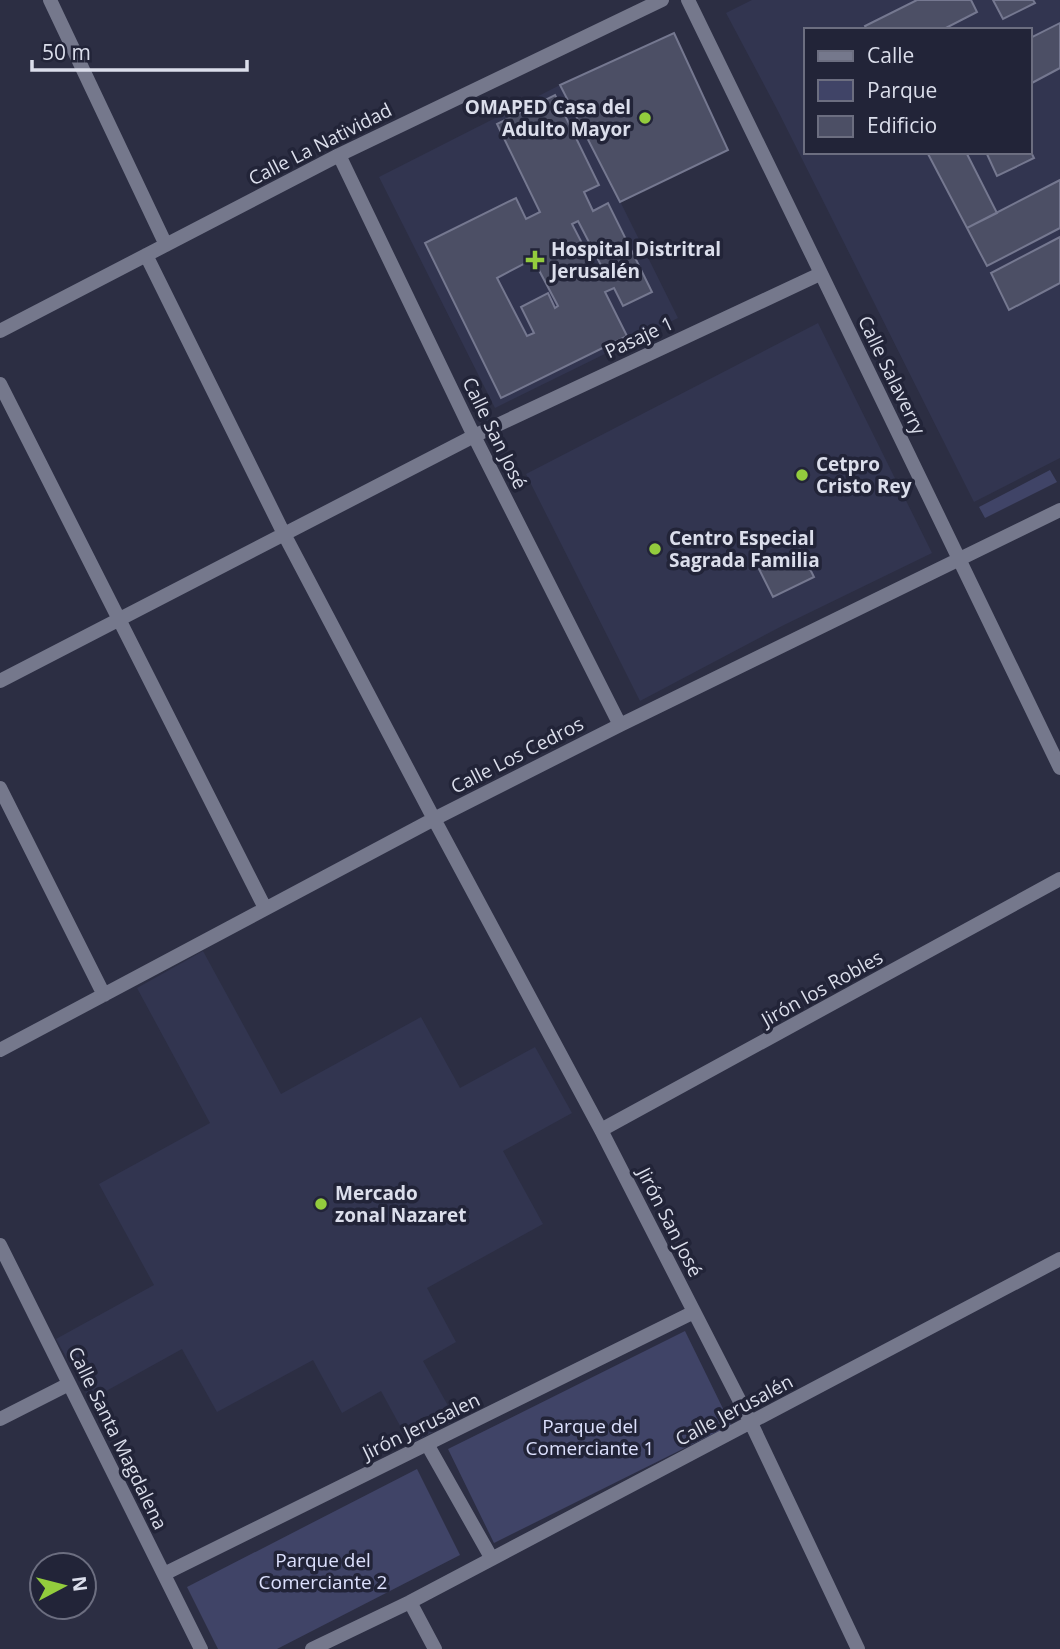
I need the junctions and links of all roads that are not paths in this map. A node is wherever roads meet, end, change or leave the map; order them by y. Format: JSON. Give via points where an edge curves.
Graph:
{"nodes":[{"id":1,"x":50,"y":0,"type":"edge"},
{"id":2,"x":662,"y":0,"type":"edge"},
{"id":3,"x":688,"y":0,"type":"edge"},
{"id":4,"x":339,"y":155,"type":"junction"},
{"id":5,"x":166,"y":245,"type":"junction"},
{"id":6,"x":146,"y":255,"type":"junction"},
{"id":7,"x":820,"y":274,"type":"junction"},
{"id":8,"x":0,"y":331,"type":"edge"},
{"id":9,"x":0,"y":384,"type":"edge"},
{"id":10,"x":474,"y":436,"type":"junction"},
{"id":11,"x":1060,"y":510,"type":"edge"},
{"id":12,"x":284,"y":534,"type":"junction"},
{"id":13,"x":961,"y":559,"type":"junction"},
{"id":14,"x":119,"y":619,"type":"junction"},
{"id":15,"x":0,"y":681,"type":"edge"},
{"id":16,"x":620,"y":725,"type":"junction"},
{"id":17,"x":1060,"y":768,"type":"edge"},
{"id":18,"x":0,"y":788,"type":"edge"},
{"id":19,"x":434,"y":819,"type":"junction"},
{"id":20,"x":1060,"y":879,"type":"edge"},
{"id":21,"x":265,"y":908,"type":"junction"},
{"id":22,"x":104,"y":995,"type":"junction"},
{"id":23,"x":0,"y":1050,"type":"edge"},
{"id":24,"x":601,"y":1130,"type":"junction"},
{"id":25,"x":0,"y":1245,"type":"edge"},
{"id":26,"x":1060,"y":1259,"type":"edge"},
{"id":27,"x":694,"y":1312,"type":"junction"},
{"id":28,"x":69,"y":1384,"type":"junction"},
{"id":29,"x":0,"y":1419,"type":"edge"},
{"id":30,"x":751,"y":1423,"type":"junction"},
{"id":31,"x":428,"y":1444,"type":"junction"},
{"id":32,"x":492,"y":1559,"type":"junction"},
{"id":33,"x":164,"y":1574,"type":"junction"},
{"id":34,"x":410,"y":1602,"type":"junction"},
{"id":35,"x":201,"y":1649,"type":"edge"},
{"id":36,"x":313,"y":1649,"type":"edge"},
{"id":37,"x":435,"y":1649,"type":"edge"},
{"id":38,"x":858,"y":1649,"type":"edge"}],
"edges":[{"from":1,"to":5,"type":"street"},
{"from":2,"to":4,"type":"street","name":"Calle La Natividad"},
{"from":3,"to":7,"type":"street","name":"Calle Salaverry"},
{"from":4,"to":5,"type":"street","name":"Calle La Natividad"},
{"from":4,"to":10,"type":"street","name":"Calle San José"},
{"from":5,"to":6,"type":"street","name":"Calle La Natividad"},
{"from":6,"to":8,"type":"street","name":"Calle La Natividad"},
{"from":6,"to":12,"type":"street","name":"Jirón San José"},
{"from":7,"to":10,"type":"street","name":"Pasaje 1"},
{"from":7,"to":13,"type":"street","name":"Calle Salaverry"},
{"from":9,"to":14,"type":"street"},
{"from":10,"to":12,"type":"street","name":"Pasaje 1"},
{"from":10,"to":16,"type":"street","name":"Calle San José"},
{"from":11,"to":13,"type":"street","name":"Calle Los Cedros"},
{"from":12,"to":14,"type":"street","name":"Pasaje 1"},
{"from":12,"to":19,"type":"street","name":"Jirón San José"},
{"from":13,"to":16,"type":"street","name":"Calle Los Cedros"},
{"from":13,"to":17,"type":"street","name":"Calle Salaverry"},
{"from":14,"to":15,"type":"street","name":"Pasaje 1"},
{"from":14,"to":21,"type":"street"},
{"from":16,"to":19,"type":"street","name":"Calle Los Cedros"},
{"from":18,"to":22,"type":"street"},
{"from":19,"to":21,"type":"street","name":"Calle Los Cedros"},
{"from":19,"to":24,"type":"street","name":"Jirón San José"},
{"from":20,"to":24,"type":"street","name":"Jirón los Robles"},
{"from":21,"to":22,"type":"street","name":"Calle Los Cedros"},
{"from":22,"to":23,"type":"street","name":"Calle Los Cedros"},
{"from":24,"to":27,"type":"street","name":"Jirón San José"},
{"from":25,"to":28,"type":"street","name":"Calle Santa Magdalena"},
{"from":26,"to":30,"type":"street","name":"Calle Jerusalén"},
{"from":27,"to":30,"type":"street","name":"Jirón San José"},
{"from":27,"to":31,"type":"street","name":"Jirón Jerusalen"},
{"from":28,"to":29,"type":"street"},
{"from":28,"to":33,"type":"street","name":"Calle Santa Magdalena"},
{"from":30,"to":32,"type":"street","name":"Calle Jerusalén"},
{"from":30,"to":38,"type":"street","name":"Jirón San José"},
{"from":31,"to":32,"type":"street"},
{"from":31,"to":33,"type":"street","name":"Jirón Jerusalen"},
{"from":32,"to":34,"type":"street","name":"Calle Jerusalén"},
{"from":33,"to":35,"type":"street","name":"Calle Santa Magdalena"},
{"from":34,"to":36,"type":"street","name":"Calle Jerusalén"},
{"from":34,"to":37,"type":"street"}]}
